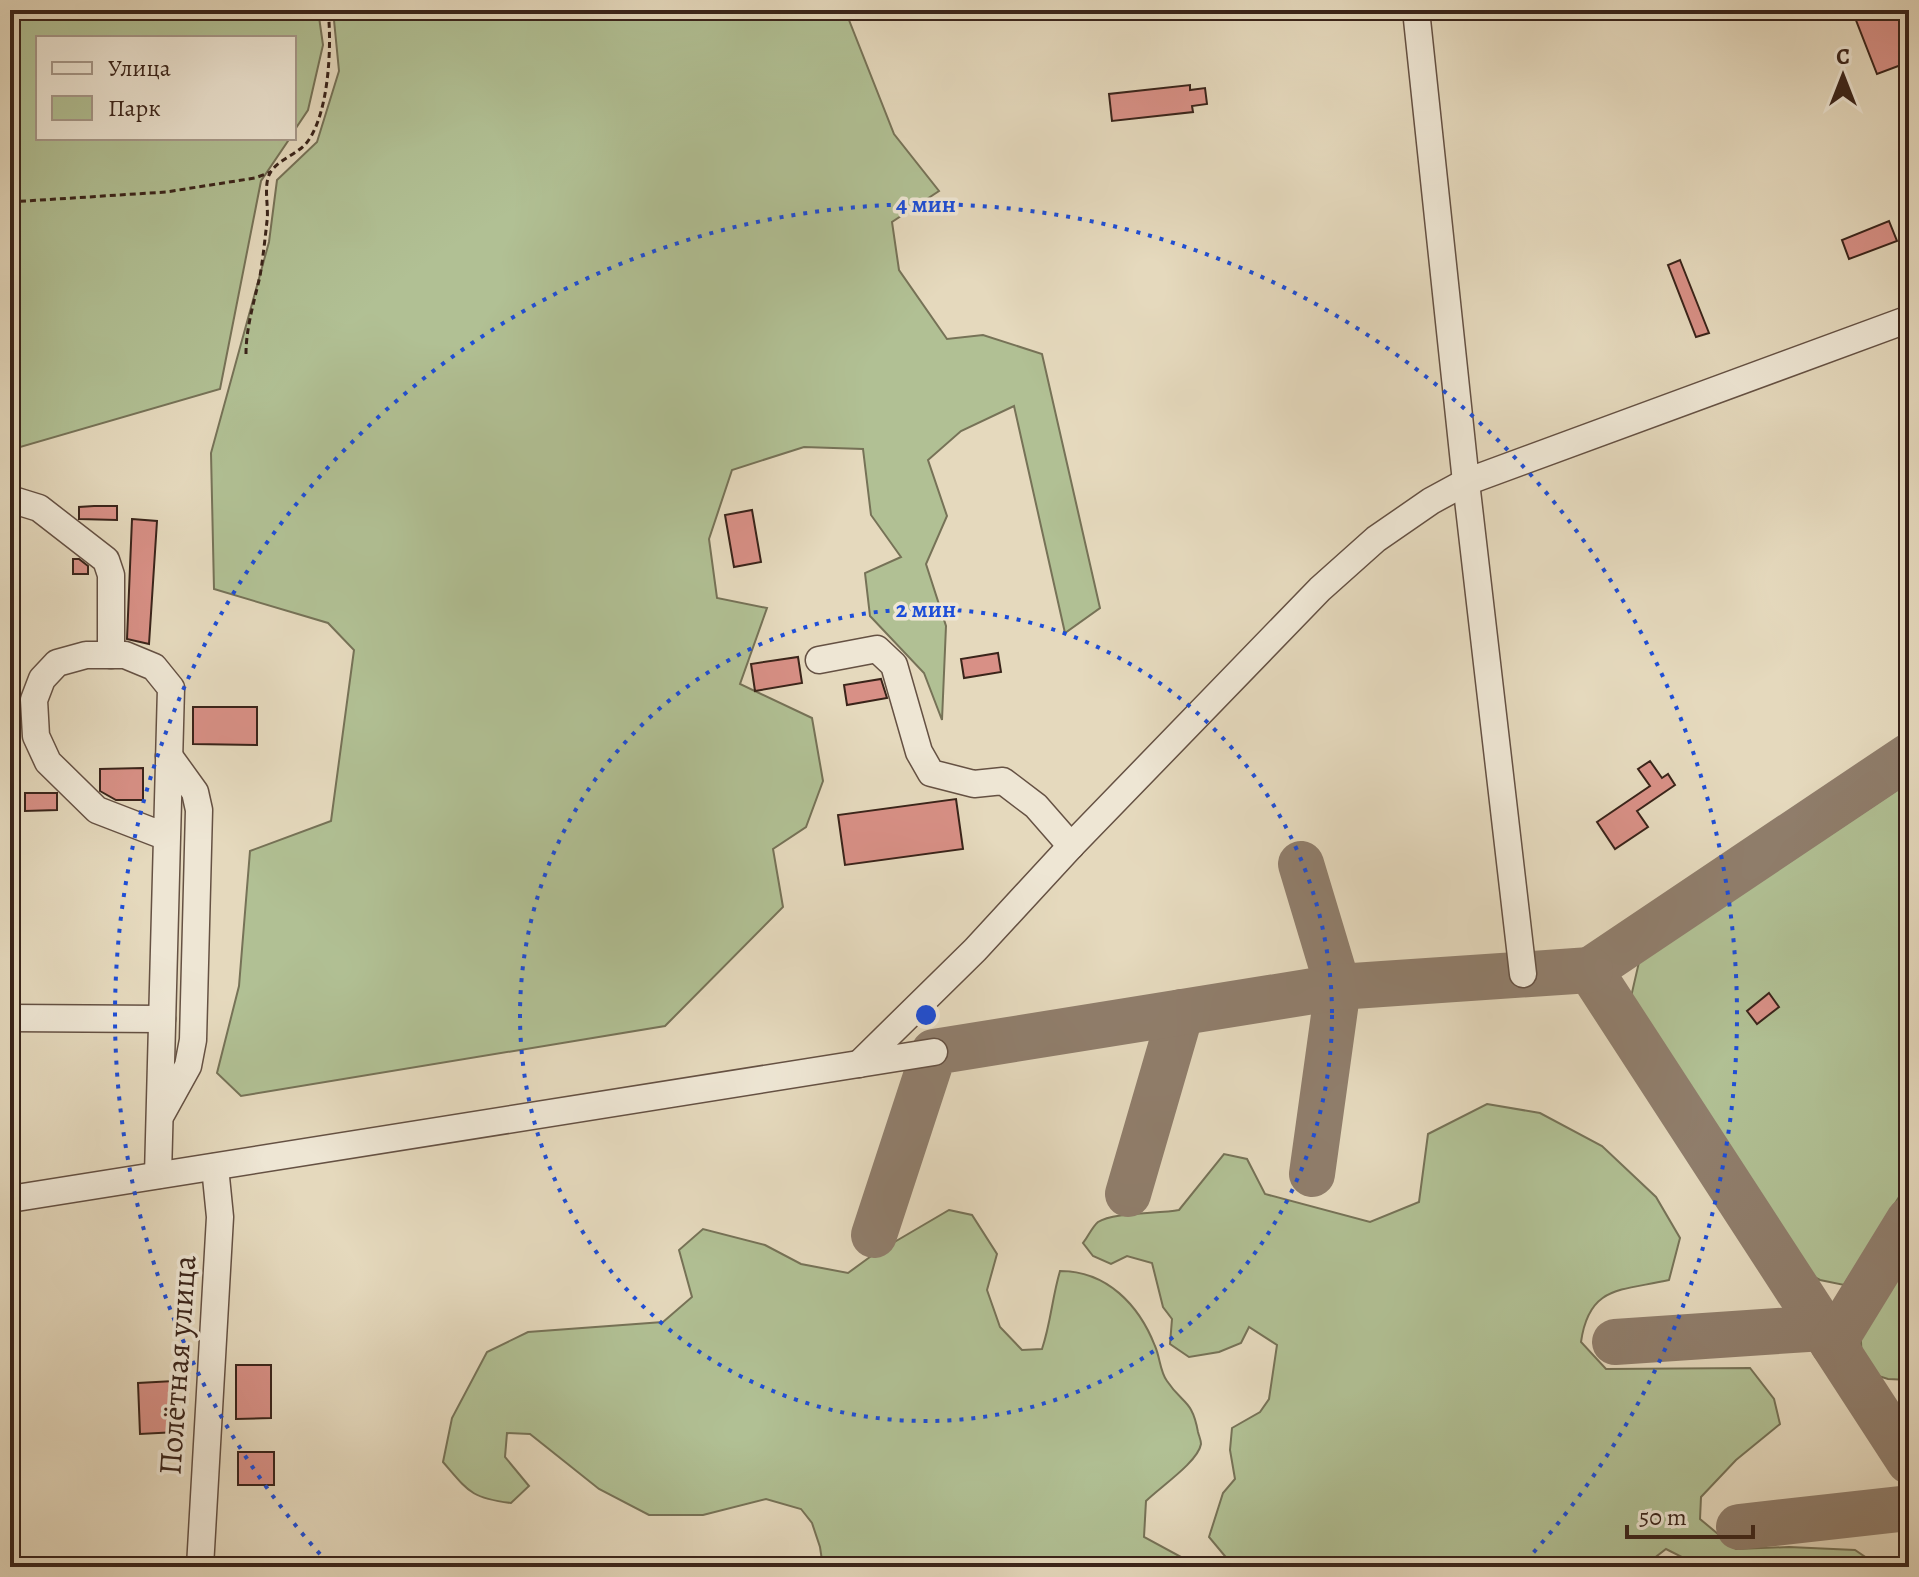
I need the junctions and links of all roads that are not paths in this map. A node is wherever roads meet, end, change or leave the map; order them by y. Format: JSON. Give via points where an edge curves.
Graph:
{"nodes":[{"id":1,"x":1416,"y":10,"type":"edge"},
{"id":2,"x":1909,"y":319,"type":"edge"},
{"id":3,"x":1466,"y":482,"type":"junction"},
{"id":4,"x":10,"y":499,"type":"edge"},
{"id":5,"x":111,"y":655,"type":"junction"},
{"id":6,"x":819,"y":660,"type":"dead end"},
{"id":7,"x":169,"y":756,"type":"junction"},
{"id":8,"x":167,"y":837,"type":"junction"},
{"id":9,"x":1071,"y":846,"type":"junction"},
{"id":10,"x":1523,"y":974,"type":"dead end"},
{"id":11,"x":10,"y":1018,"type":"edge"},
{"id":12,"x":162,"y":1019,"type":"junction"},
{"id":13,"x":934,"y":1052,"type":"dead end"},
{"id":14,"x":859,"y":1064,"type":"junction"},
{"id":15,"x":160,"y":1117,"type":"junction"},
{"id":16,"x":215,"y":1167,"type":"junction"},
{"id":17,"x":158,"y":1175,"type":"junction"},
{"id":18,"x":10,"y":1199,"type":"edge"},
{"id":19,"x":200,"y":1567,"type":"edge"}],
"edges":[{"from":1,"to":3,"type":"street"},
{"from":2,"to":3,"type":"street"},
{"from":3,"to":9,"type":"street","via":[[1376,539],[1320,589]]},
{"from":3,"to":10,"type":"street"},
{"from":4,"to":5,"type":"street","via":[[39,508],[106,560],[111,575]]},
{"from":5,"to":7,"type":"street","via":[[154,667],[171,688]]},
{"from":5,"to":8,"type":"street","via":[[57,663],[42,679],[34,700],[36,736],[48,762],[97,810]]},
{"from":6,"to":9,"type":"street","via":[[877,649],[894,665],[919,752],[931,773],[974,784],[1003,781],[1036,806]]},
{"from":7,"to":8,"type":"street"},
{"from":7,"to":15,"type":"street","via":[[195,792],[199,810],[196,933],[188,1066]]},
{"from":8,"to":12,"type":"street"},
{"from":9,"to":14,"type":"street"},
{"from":11,"to":12,"type":"street"},
{"from":12,"to":15,"type":"street"},
{"from":13,"to":14,"type":"street"},
{"from":14,"to":16,"type":"street"},
{"from":15,"to":17,"type":"street"},
{"from":16,"to":17,"type":"street"},
{"from":16,"to":19,"type":"street","name":"Полётная улица","via":[[220,1217]]},
{"from":17,"to":18,"type":"street"}]}
